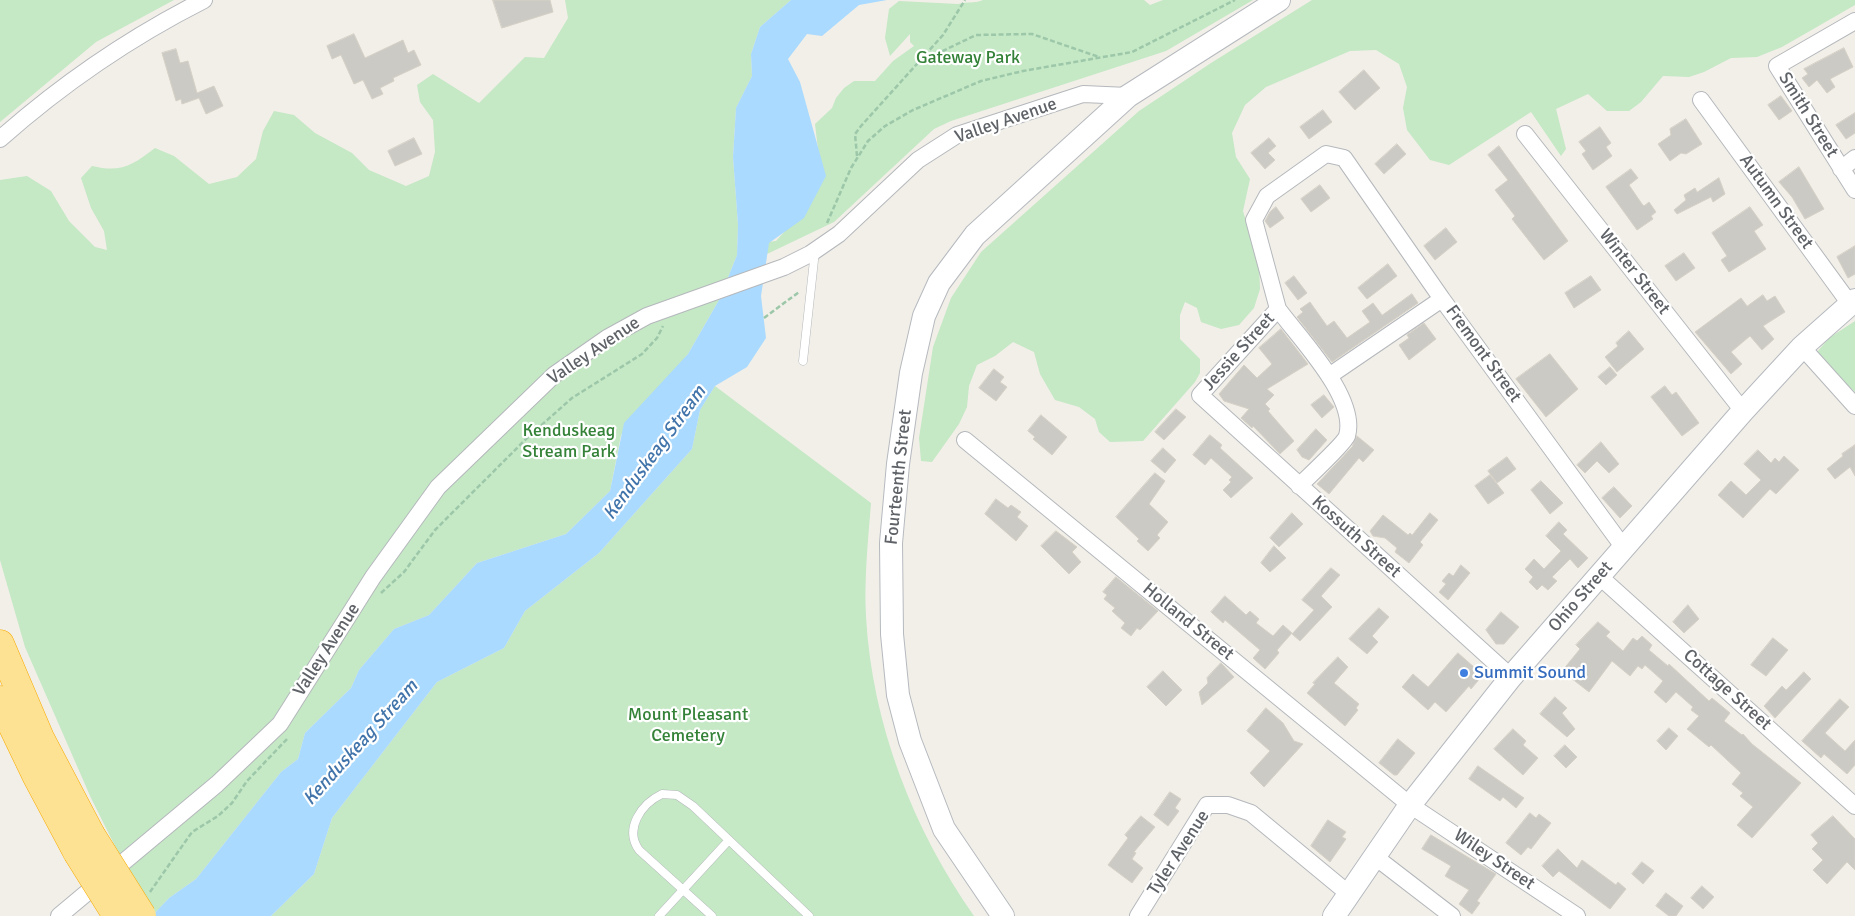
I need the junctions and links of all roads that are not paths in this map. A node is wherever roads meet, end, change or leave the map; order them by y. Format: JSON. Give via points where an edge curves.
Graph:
{"nodes":[{"id":1,"x":204,"y":0,"type":"edge"},
{"id":2,"x":1279,"y":0,"type":"edge"},
{"id":3,"x":1855,"y":21,"type":"edge"},
{"id":4,"x":1128,"y":96,"type":"junction"},
{"id":5,"x":1701,"y":100,"type":"dead end"},
{"id":6,"x":1524,"y":134,"type":"dead end"},
{"id":7,"x":0,"y":139,"type":"edge"},
{"id":8,"x":1855,"y":158,"type":"edge"},
{"id":9,"x":1841,"y":169,"type":"junction"},
{"id":10,"x":1855,"y":190,"type":"edge"},
{"id":11,"x":1267,"y":196,"type":"joint"},
{"id":12,"x":816,"y":250,"type":"junction"},
{"id":13,"x":1442,"y":299,"type":"junction"},
{"id":14,"x":1853,"y":302,"type":"edge"},
{"id":15,"x":1278,"y":309,"type":"junction"},
{"id":16,"x":1802,"y":347,"type":"junction"},
{"id":17,"x":803,"y":361,"type":"dead end"},
{"id":18,"x":1328,"y":376,"type":"junction"},
{"id":19,"x":1200,"y":395,"type":"joint"},
{"id":20,"x":1855,"y":406,"type":"edge"},
{"id":21,"x":1743,"y":411,"type":"junction"},
{"id":22,"x":965,"y":440,"type":"dead end"},
{"id":23,"x":1299,"y":486,"type":"junction"},
{"id":24,"x":1624,"y":548,"type":"junction"},
{"id":25,"x":1599,"y":576,"type":"junction"},
{"id":26,"x":0,"y":644,"type":"edge"},
{"id":27,"x":1511,"y":677,"type":"junction"},
{"id":28,"x":0,"y":700,"type":"edge"},
{"id":29,"x":1410,"y":805,"type":"junction"},
{"id":30,"x":1855,"y":806,"type":"edge"},
{"id":31,"x":729,"y":840,"type":"junction"},
{"id":32,"x":84,"y":843,"type":"junction"},
{"id":33,"x":1374,"y":856,"type":"junction"},
{"id":34,"x":684,"y":889,"type":"junction"},
{"id":35,"x":1348,"y":894,"type":"junction"},
{"id":36,"x":145,"y":905,"type":"edge"},
{"id":37,"x":59,"y":916,"type":"edge"},
{"id":38,"x":117,"y":916,"type":"edge"},
{"id":39,"x":659,"y":916,"type":"edge"},
{"id":40,"x":712,"y":916,"type":"edge"},
{"id":41,"x":810,"y":916,"type":"edge"},
{"id":42,"x":1003,"y":916,"type":"edge"},
{"id":43,"x":1138,"y":916,"type":"edge"},
{"id":44,"x":1334,"y":916,"type":"edge"},
{"id":45,"x":1452,"y":916,"type":"edge"},
{"id":46,"x":1577,"y":916,"type":"edge"}],
"edges":[{"from":1,"to":7,"type":"street","via":[[110,53]]},
{"from":2,"to":4,"type":"street"},
{"from":3,"to":9,"type":"street","name":"Smith Street","via":[[1777,66]]},
{"from":4,"to":12,"type":"street","name":"Valley Avenue","via":[[1083,94],[957,135],[918,160],[839,234]]},
{"from":4,"to":42,"type":"street","name":"Fourteenth Street","via":[[975,235],[939,283],[924,316],[911,373],[891,543],[892,634],[898,695],[910,741],[944,829]]},
{"from":5,"to":14,"type":"street","name":"Autumn Street"},
{"from":6,"to":21,"type":"street","name":"Winter Street"},
{"from":8,"to":9,"type":"street"},
{"from":9,"to":10,"type":"street","name":"Smith Street"},
{"from":11,"to":13,"type":"street","name":"Fremont Street","via":[[1326,154],[1344,158]]},
{"from":11,"to":15,"type":"street","name":"Jessie Street","via":[[1254,220]]},
{"from":12,"to":17,"type":"lane"},
{"from":12,"to":37,"type":"street","name":"Valley Avenue","via":[[784,267],[647,316],[606,338],[554,375],[438,487],[373,577],[280,724],[217,784]]},
{"from":13,"to":18,"type":"street"},
{"from":13,"to":24,"type":"street","name":"Fremont Street"},
{"from":14,"to":16,"type":"street","name":"Ohio Street"},
{"from":15,"to":18,"type":"street"},
{"from":15,"to":19,"type":"street","name":"Jessie Street"},
{"from":16,"to":20,"type":"street"},
{"from":16,"to":21,"type":"street","name":"Ohio Street"},
{"from":18,"to":23,"type":"street","via":[[1342,394],[1348,414],[1346,437]]},
{"from":19,"to":23,"type":"street","name":"Kossuth Street"},
{"from":21,"to":24,"type":"street","name":"Ohio Street"},
{"from":22,"to":29,"type":"street","name":"Holland Street"},
{"from":23,"to":27,"type":"street","name":"Kossuth Street"},
{"from":24,"to":25,"type":"street","name":"Ohio Street"},
{"from":25,"to":27,"type":"street","name":"Ohio Street"},
{"from":25,"to":30,"type":"street","name":"Cottage Street"},
{"from":26,"to":32,"type":"highway"},
{"from":27,"to":29,"type":"street","name":"Ohio Street"},
{"from":28,"to":32,"type":"highway","via":[[36,778]]},
{"from":29,"to":33,"type":"street","name":"Ohio Street"},
{"from":29,"to":46,"type":"street","name":"Wiley Street"},
{"from":31,"to":34,"type":"lane"},
{"from":31,"to":34,"type":"lane","via":[[693,806],[677,796],[662,794],[644,807],[634,827],[634,843]]},
{"from":31,"to":41,"type":"lane"},
{"from":32,"to":36,"type":"highway","bridge":true},
{"from":32,"to":38,"type":"highway","bridge":true},
{"from":33,"to":35,"type":"street","name":"Ohio Street"},
{"from":33,"to":45,"type":"street"},
{"from":34,"to":39,"type":"lane"},
{"from":34,"to":40,"type":"lane"},
{"from":35,"to":43,"type":"street","name":"Tyler Avenue","via":[[1251,812],[1228,805],[1207,805]]},
{"from":35,"to":44,"type":"street","name":"Ohio Street"}]}
